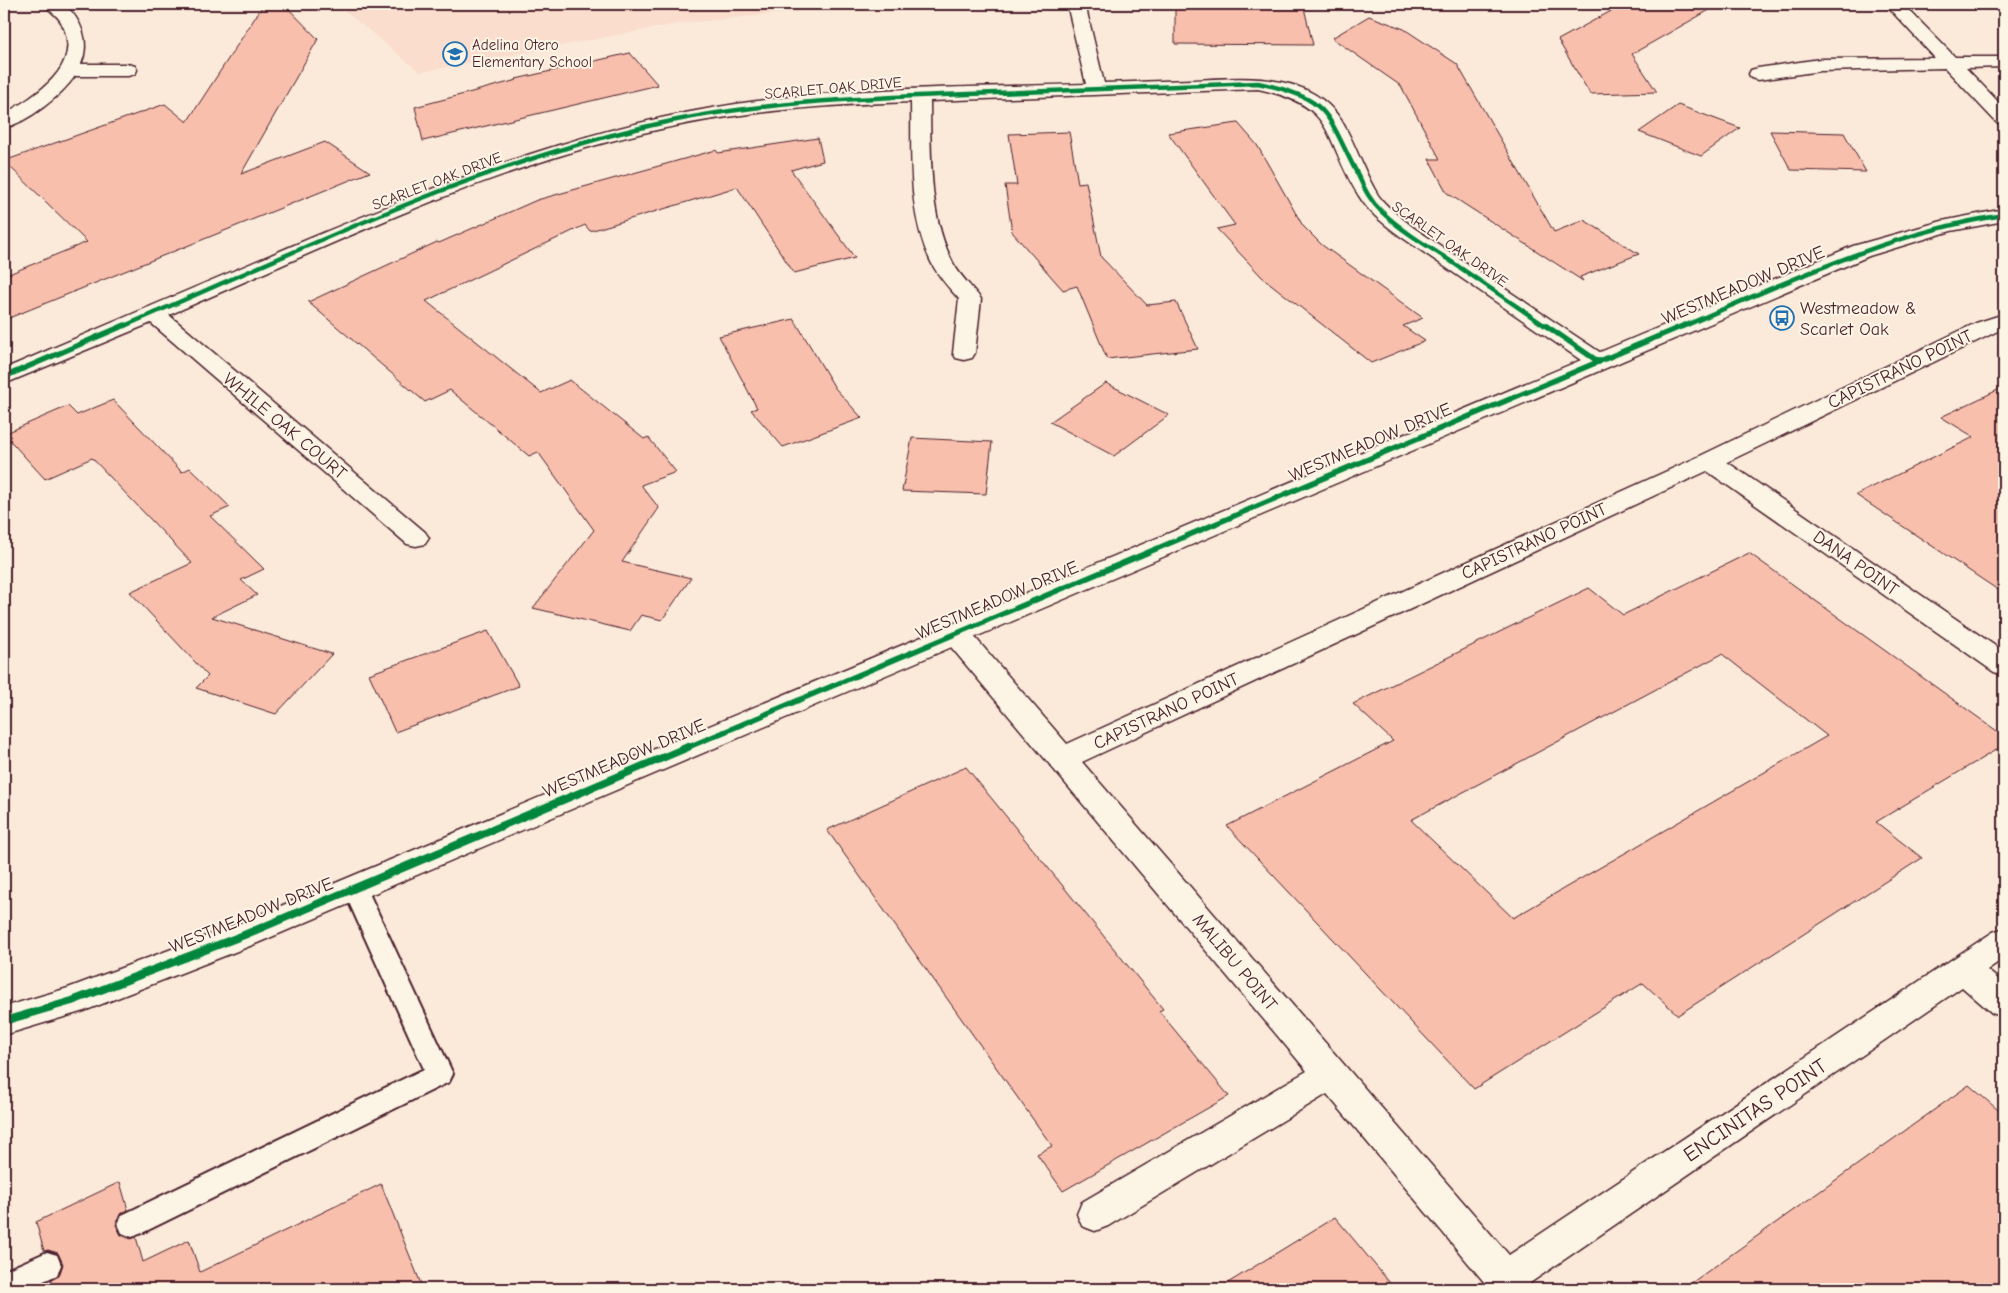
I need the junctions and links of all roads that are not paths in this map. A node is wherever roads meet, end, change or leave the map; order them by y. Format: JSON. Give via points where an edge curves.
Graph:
{"nodes":[{"id":1,"x":53,"y":4,"type":"edge"},
{"id":2,"x":1076,"y":4,"type":"edge"},
{"id":3,"x":1894,"y":4,"type":"edge"},
{"id":4,"x":2004,"y":62,"type":"edge"},
{"id":5,"x":1952,"y":64,"type":"junction"},
{"id":6,"x":70,"y":70,"type":"junction"},
{"id":7,"x":128,"y":70,"type":"dead end"},
{"id":8,"x":1758,"y":74,"type":"dead end"},
{"id":9,"x":1096,"y":88,"type":"junction"},
{"id":10,"x":920,"y":94,"type":"junction"},
{"id":11,"x":2004,"y":119,"type":"edge"},
{"id":12,"x":4,"y":122,"type":"edge"},
{"id":13,"x":2004,"y":215,"type":"edge"},
{"id":14,"x":153,"y":313,"type":"junction"},
{"id":15,"x":2004,"y":321,"type":"edge"},
{"id":16,"x":964,"y":353,"type":"dead end"},
{"id":17,"x":1599,"y":362,"type":"junction"},
{"id":18,"x":4,"y":377,"type":"edge"},
{"id":19,"x":1709,"y":461,"type":"junction"},
{"id":20,"x":416,"y":538,"type":"dead end"},
{"id":21,"x":956,"y":634,"type":"junction"},
{"id":22,"x":2004,"y":665,"type":"edge"},
{"id":23,"x":1062,"y":759,"type":"junction"},
{"id":24,"x":355,"y":889,"type":"junction"},
{"id":25,"x":2004,"y":941,"type":"edge"},
{"id":26,"x":1963,"y":969,"type":"junction"},
{"id":27,"x":2004,"y":1003,"type":"edge"},
{"id":28,"x":4,"y":1021,"type":"edge"},
{"id":29,"x":1331,"y":1074,"type":"junction"},
{"id":30,"x":1095,"y":1214,"type":"dead end"},
{"id":31,"x":132,"y":1224,"type":"dead end"},
{"id":32,"x":47,"y":1265,"type":"dead end"},
{"id":33,"x":1509,"y":1284,"type":"edge"},
{"id":34,"x":4,"y":1285,"type":"edge"}],
"edges":[{"from":1,"to":6,"type":"street","via":[[73,26],[76,57]]},
{"from":2,"to":9,"type":"street"},
{"from":3,"to":5,"type":"street"},
{"from":4,"to":5,"type":"street"},
{"from":5,"to":8,"type":"street","via":[[1820,65]]},
{"from":5,"to":11,"type":"street"},
{"from":6,"to":7,"type":"street"},
{"from":6,"to":12,"type":"street","via":[[58,85]]},
{"from":9,"to":10,"type":"street","name":"SCARLET OAK DRIVE"},
{"from":9,"to":17,"type":"street","name":"SCARLET OAK DRIVE","via":[[1258,83],[1289,89],[1311,98],[1324,108],[1369,196],[1381,212]]},
{"from":10,"to":14,"type":"street","name":"SCARLET OAK DRIVE","via":[[773,104],[640,128],[567,148],[421,199]]},
{"from":10,"to":16,"type":"street","via":[[924,195],[930,232],[943,264],[970,299]]},
{"from":13,"to":17,"type":"street","name":"WESTMEADOW DRIVE","via":[[1922,231],[1861,251]]},
{"from":14,"to":18,"type":"street","name":"SCARLET OAK DRIVE"},
{"from":14,"to":20,"type":"street","name":"WHILE OAK COURT"},
{"from":15,"to":19,"type":"street","name":"CAPISTRANO POINT"},
{"from":17,"to":21,"type":"street","name":"WESTMEADOW DRIVE"},
{"from":19,"to":22,"type":"street","name":"DANA POINT"},
{"from":19,"to":23,"type":"street","name":"CAPISTRANO POINT"},
{"from":21,"to":23,"type":"street","name":"MALIBU POINT"},
{"from":21,"to":24,"type":"street","name":"WESTMEADOW DRIVE"},
{"from":23,"to":29,"type":"street","name":"MALIBU POINT"},
{"from":24,"to":28,"type":"street","name":"WESTMEADOW DRIVE","via":[[72,1002]]},
{"from":24,"to":31,"type":"lane","via":[[440,1074]]},
{"from":25,"to":26,"type":"street","name":"ENCINITAS POINT"},
{"from":26,"to":27,"type":"street"},
{"from":26,"to":33,"type":"street","name":"ENCINITAS POINT"},
{"from":29,"to":30,"type":"street"},
{"from":29,"to":33,"type":"street","name":"MALIBU POINT"},
{"from":32,"to":34,"type":"lane"}]}
